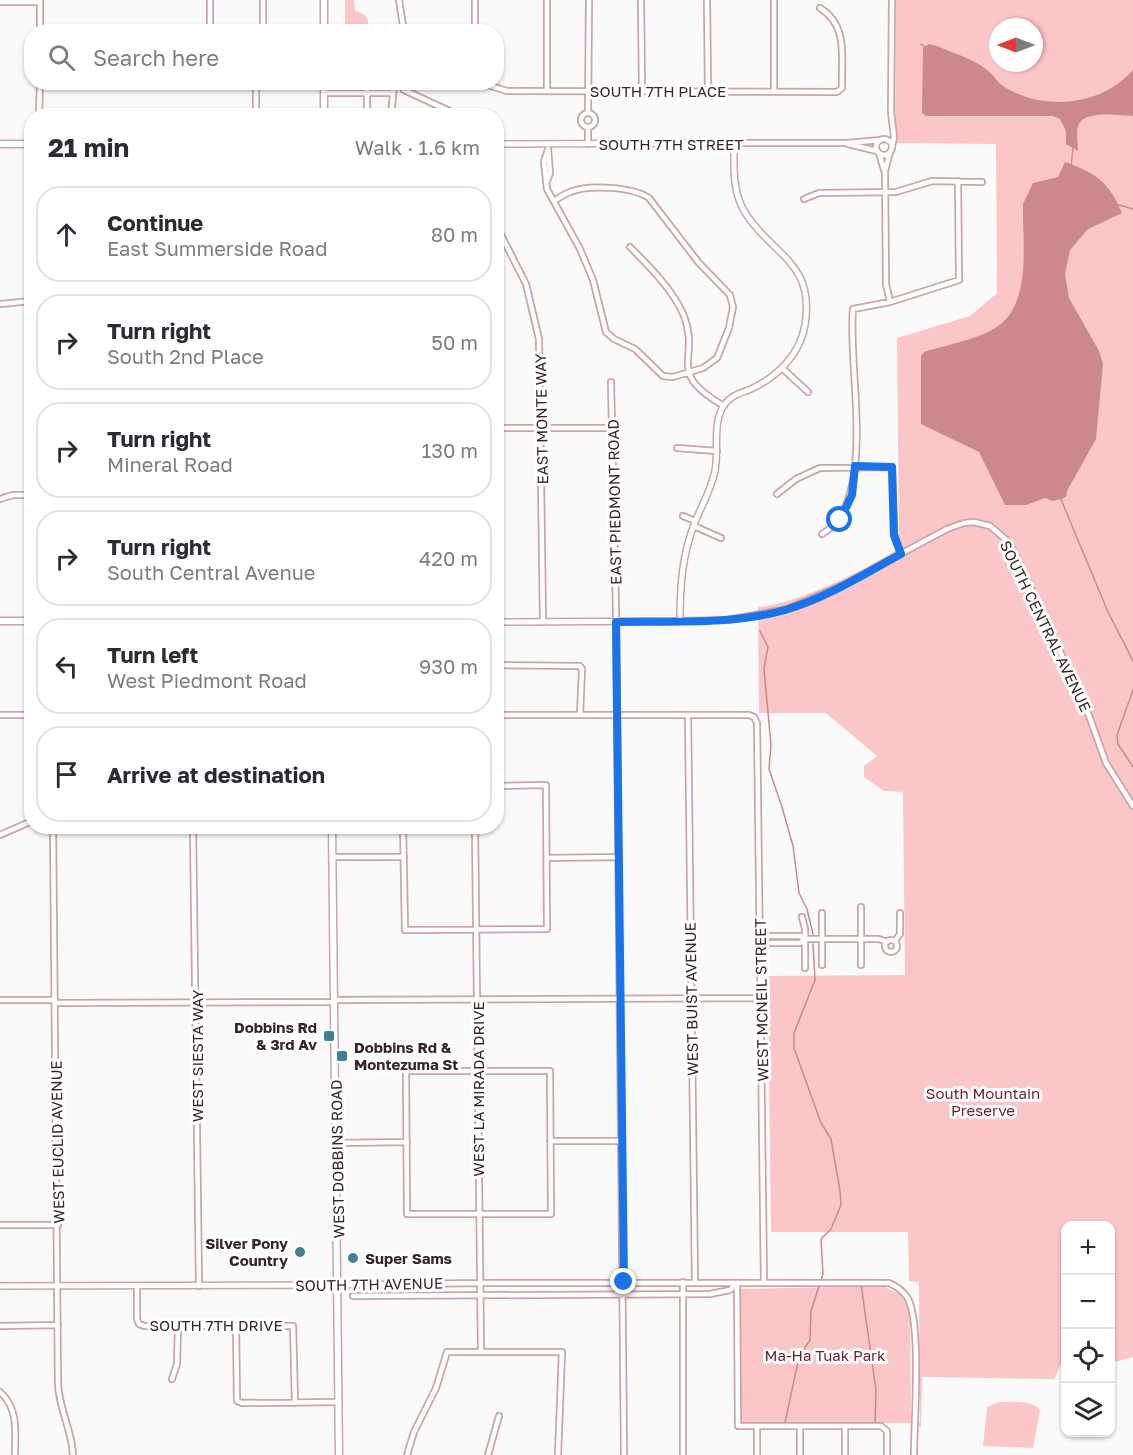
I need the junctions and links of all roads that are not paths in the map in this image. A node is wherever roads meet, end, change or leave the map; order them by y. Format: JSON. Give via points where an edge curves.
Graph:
{"nodes":[{"id":1,"x":210,"y":0,"type":"edge"},
{"id":2,"x":263,"y":0,"type":"edge"},
{"id":3,"x":324,"y":0,"type":"edge"},
{"id":4,"x":399,"y":0,"type":"edge"},
{"id":5,"x":475,"y":0,"type":"edge"},
{"id":6,"x":547,"y":0,"type":"edge"},
{"id":7,"x":589,"y":0,"type":"edge"},
{"id":8,"x":641,"y":0,"type":"edge"},
{"id":9,"x":707,"y":0,"type":"edge"},
{"id":10,"x":774,"y":0,"type":"edge"},
{"id":11,"x":892,"y":0,"type":"edge"},
{"id":12,"x":40,"y":1,"type":"edge"},
{"id":13,"x":0,"y":2,"type":"edge"},
{"id":14,"x":820,"y":8,"type":"dead end"},
{"id":15,"x":40,"y":24,"type":"edge"},
{"id":16,"x":210,"y":24,"type":"edge"},
{"id":17,"x":263,"y":24,"type":"edge"},
{"id":18,"x":324,"y":24,"type":"edge"},
{"id":19,"x":403,"y":24,"type":"edge"},
{"id":20,"x":475,"y":24,"type":"edge"},
{"id":21,"x":40,"y":90,"type":"edge"},
{"id":22,"x":258,"y":90,"type":"edge"},
{"id":23,"x":392,"y":90,"type":"edge"},
{"id":24,"x":404,"y":90,"type":"dead end"},
{"id":25,"x":504,"y":90,"type":"edge"},
{"id":26,"x":642,"y":90,"type":"junction"},
{"id":27,"x":547,"y":91,"type":"junction"},
{"id":28,"x":708,"y":91,"type":"junction"},
{"id":29,"x":588,"y":92,"type":"junction"},
{"id":30,"x":774,"y":92,"type":"junction"},
{"id":31,"x":324,"y":93,"type":"joint"},
{"id":32,"x":367,"y":93,"type":"junction"},
{"id":33,"x":391,"y":93,"type":"junction"},
{"id":34,"x":39,"y":108,"type":"edge"},
{"id":35,"x":256,"y":108,"type":"edge"},
{"id":36,"x":324,"y":108,"type":"edge"},
{"id":37,"x":368,"y":108,"type":"edge"},
{"id":38,"x":391,"y":108,"type":"edge"},
{"id":39,"x":443,"y":108,"type":"edge"},
{"id":40,"x":588,"y":112,"type":"junction"},
{"id":41,"x":588,"y":128,"type":"junction"},
{"id":42,"x":892,"y":129,"type":"junction"},
{"id":43,"x":884,"y":140,"type":"junction"},
{"id":44,"x":734,"y":143,"type":"junction"},
{"id":45,"x":846,"y":143,"type":"junction"},
{"id":46,"x":0,"y":144,"type":"edge"},
{"id":47,"x":24,"y":144,"type":"edge"},
{"id":48,"x":504,"y":144,"type":"edge"},
{"id":49,"x":588,"y":144,"type":"junction"},
{"id":50,"x":548,"y":147,"type":"junction"},
{"id":51,"x":891,"y":150,"type":"junction"},
{"id":52,"x":878,"y":152,"type":"junction"},
{"id":53,"x":885,"y":171,"type":"junction"},
{"id":54,"x":958,"y":181,"type":"junction"},
{"id":55,"x":982,"y":182,"type":"dead end"},
{"id":56,"x":885,"y":192,"type":"junction"},
{"id":57,"x":804,"y":199,"type":"dead end"},
{"id":58,"x":554,"y":201,"type":"junction"},
{"id":59,"x":504,"y":239,"type":"edge"},
{"id":60,"x":630,"y":247,"type":"dead end"},
{"id":61,"x":24,"y":302,"type":"edge"},
{"id":62,"x":890,"y":302,"type":"junction"},
{"id":63,"x":0,"y":304,"type":"edge"},
{"id":64,"x":782,"y":368,"type":"junction"},
{"id":65,"x":689,"y":372,"type":"junction"},
{"id":66,"x":611,"y":382,"type":"dead end"},
{"id":67,"x":808,"y":392,"type":"dead end"},
{"id":68,"x":724,"y":406,"type":"junction"},
{"id":69,"x":504,"y":428,"type":"edge"},
{"id":70,"x":542,"y":428,"type":"junction"},
{"id":71,"x":612,"y":428,"type":"junction"},
{"id":72,"x":677,"y":448,"type":"dead end"},
{"id":73,"x":717,"y":451,"type":"junction"},
{"id":74,"x":855,"y":466,"type":"junction"},
{"id":75,"x":777,"y":494,"type":"dead end"},
{"id":76,"x":24,"y":495,"type":"edge"},
{"id":77,"x":0,"y":499,"type":"edge"},
{"id":78,"x":683,"y":516,"type":"dead end"},
{"id":79,"x":694,"y":523,"type":"junction"},
{"id":80,"x":822,"y":534,"type":"dead end"},
{"id":81,"x":721,"y":537,"type":"dead end"},
{"id":82,"x":901,"y":554,"type":"junction"},
{"id":83,"x":0,"y":621,"type":"edge"},
{"id":84,"x":24,"y":621,"type":"edge"},
{"id":85,"x":680,"y":621,"type":"junction"},
{"id":86,"x":504,"y":622,"type":"edge"},
{"id":87,"x":543,"y":622,"type":"junction"},
{"id":88,"x":616,"y":622,"type":"junction"},
{"id":89,"x":504,"y":665,"type":"edge"},
{"id":90,"x":0,"y":715,"type":"edge"},
{"id":91,"x":24,"y":715,"type":"edge"},
{"id":92,"x":504,"y":715,"type":"edge"},
{"id":93,"x":580,"y":715,"type":"junction"},
{"id":94,"x":616,"y":715,"type":"junction"},
{"id":95,"x":688,"y":715,"type":"junction"},
{"id":96,"x":504,"y":786,"type":"edge"},
{"id":97,"x":1133,"y":806,"type":"edge"},
{"id":98,"x":24,"y":824,"type":"edge"},
{"id":99,"x":1,"y":832,"type":"edge"},
{"id":100,"x":53,"y":834,"type":"edge"},
{"id":101,"x":193,"y":834,"type":"edge"},
{"id":102,"x":332,"y":834,"type":"edge"},
{"id":103,"x":403,"y":834,"type":"edge"},
{"id":104,"x":475,"y":834,"type":"edge"},
{"id":105,"x":333,"y":857,"type":"junction"},
{"id":106,"x":404,"y":857,"type":"junction"},
{"id":107,"x":618,"y":857,"type":"junction"},
{"id":108,"x":548,"y":858,"type":"junction"},
{"id":109,"x":861,"y":907,"type":"dead end"},
{"id":110,"x":822,"y":913,"type":"dead end"},
{"id":111,"x":900,"y":913,"type":"dead end"},
{"id":112,"x":802,"y":917,"type":"dead end"},
{"id":113,"x":476,"y":930,"type":"junction"},
{"id":114,"x":760,"y":936,"type":"junction"},
{"id":115,"x":804,"y":939,"type":"junction"},
{"id":116,"x":822,"y":939,"type":"junction"},
{"id":117,"x":861,"y":939,"type":"junction"},
{"id":118,"x":895,"y":941,"type":"junction"},
{"id":119,"x":886,"y":942,"type":"junction"},
{"id":120,"x":760,"y":943,"type":"junction"},
{"id":121,"x":822,"y":965,"type":"dead end"},
{"id":122,"x":861,"y":965,"type":"dead end"},
{"id":123,"x":806,"y":968,"type":"dead end"},
{"id":124,"x":691,"y":998,"type":"junction"},
{"id":125,"x":761,"y":998,"type":"junction"},
{"id":126,"x":477,"y":999,"type":"junction"},
{"id":127,"x":620,"y":999,"type":"junction"},
{"id":128,"x":0,"y":1000,"type":"edge"},
{"id":129,"x":335,"y":1001,"type":"junction"},
{"id":130,"x":56,"y":1002,"type":"junction"},
{"id":131,"x":196,"y":1004,"type":"junction"},
{"id":132,"x":478,"y":1071,"type":"junction"},
{"id":133,"x":550,"y":1141,"type":"junction"},
{"id":134,"x":622,"y":1141,"type":"junction"},
{"id":135,"x":407,"y":1142,"type":"junction"},
{"id":136,"x":336,"y":1143,"type":"junction"},
{"id":137,"x":479,"y":1213,"type":"junction"},
{"id":138,"x":0,"y":1225,"type":"edge"},
{"id":139,"x":58,"y":1225,"type":"junction"},
{"id":140,"x":480,"y":1282,"type":"junction"},
{"id":141,"x":624,"y":1282,"type":"junction"},
{"id":142,"x":683,"y":1282,"type":"junction"},
{"id":143,"x":694,"y":1282,"type":"junction"},
{"id":144,"x":737,"y":1283,"type":"junction"},
{"id":145,"x":764,"y":1283,"type":"junction"},
{"id":146,"x":339,"y":1285,"type":"junction"},
{"id":147,"x":0,"y":1286,"type":"edge"},
{"id":148,"x":58,"y":1286,"type":"junction"},
{"id":149,"x":137,"y":1286,"type":"junction"},
{"id":150,"x":198,"y":1286,"type":"junction"},
{"id":151,"x":624,"y":1294,"type":"junction"},
{"id":152,"x":683,"y":1294,"type":"junction"},
{"id":153,"x":480,"y":1295,"type":"junction"},
{"id":154,"x":353,"y":1296,"type":"dead end"},
{"id":155,"x":58,"y":1325,"type":"junction"},
{"id":156,"x":0,"y":1326,"type":"edge"},
{"id":157,"x":177,"y":1326,"type":"junction"},
{"id":158,"x":236,"y":1326,"type":"junction"},
{"id":159,"x":481,"y":1352,"type":"junction"},
{"id":160,"x":172,"y":1379,"type":"dead end"},
{"id":161,"x":0,"y":1392,"type":"edge"},
{"id":162,"x":339,"y":1402,"type":"junction"},
{"id":163,"x":295,"y":1403,"type":"junction"},
{"id":164,"x":499,"y":1416,"type":"dead end"},
{"id":165,"x":757,"y":1426,"type":"junction"},
{"id":166,"x":800,"y":1426,"type":"junction"},
{"id":167,"x":845,"y":1426,"type":"junction"},
{"id":168,"x":15,"y":1455,"type":"edge"},
{"id":169,"x":73,"y":1455,"type":"edge"},
{"id":170,"x":339,"y":1455,"type":"edge"},
{"id":171,"x":407,"y":1455,"type":"edge"},
{"id":172,"x":488,"y":1455,"type":"edge"},
{"id":173,"x":558,"y":1455,"type":"edge"},
{"id":174,"x":624,"y":1455,"type":"edge"},
{"id":175,"x":683,"y":1455,"type":"edge"},
{"id":176,"x":757,"y":1455,"type":"edge"},
{"id":177,"x":801,"y":1455,"type":"edge"},
{"id":178,"x":845,"y":1455,"type":"edge"},
{"id":179,"x":887,"y":1455,"type":"edge"},
{"id":180,"x":914,"y":1455,"type":"edge"}],
"edges":[{"from":1,"to":16,"type":"street"},
{"from":2,"to":17,"type":"street"},
{"from":3,"to":18,"type":"main road"},
{"from":4,"to":19,"type":"street"},
{"from":5,"to":20,"type":"street"},
{"from":6,"to":27,"type":"street"},
{"from":7,"to":29,"type":"street"},
{"from":8,"to":26,"type":"street"},
{"from":9,"to":28,"type":"street"},
{"from":10,"to":30,"type":"street"},
{"from":11,"to":42,"type":"street"},
{"from":12,"to":13,"type":"street"},
{"from":12,"to":15,"type":"street"},
{"from":14,"to":30,"type":"street","name":"SOUTH 7TH PLACE","via":[[833,17],[840,31],[840,91]]},
{"from":21,"to":34,"type":"street"},
{"from":22,"to":35,"type":"street"},
{"from":23,"to":33,"type":"street"},
{"from":24,"to":39,"type":"street"},
{"from":25,"to":27,"type":"street","name":"SOUTH 7TH PLACE"},
{"from":26,"to":28,"type":"street","name":"SOUTH 7TH PLACE"},
{"from":26,"to":29,"type":"street","name":"SOUTH 7TH PLACE"},
{"from":27,"to":29,"type":"street","name":"SOUTH 7TH PLACE"},
{"from":28,"to":30,"type":"street","name":"SOUTH 7TH PLACE"},
{"from":29,"to":40,"type":"street"},
{"from":31,"to":32,"type":"street"},
{"from":31,"to":36,"type":"main road"},
{"from":32,"to":33,"type":"street"},
{"from":32,"to":37,"type":"street"},
{"from":33,"to":38,"type":"street"},
{"from":40,"to":41,"type":"street","via":[[581,120]]},
{"from":40,"to":41,"type":"street","via":[[596,121]]},
{"from":41,"to":49,"type":"street"},
{"from":42,"to":43,"type":"street"},
{"from":42,"to":51,"type":"street"},
{"from":43,"to":45,"type":"street","name":"SOUTH 7TH STREET"},
{"from":43,"to":51,"type":"street"},
{"from":43,"to":52,"type":"street","via":[[876,145]]},
{"from":44,"to":45,"type":"street","name":"SOUTH 7TH STREET"},
{"from":44,"to":49,"type":"street","name":"SOUTH 7TH STREET"},
{"from":44,"to":64,"type":"street","via":[[734,179],[741,204],[752,222],[790,260],[803,288],[804,328],[793,356]]},
{"from":45,"to":52,"type":"street","name":"SOUTH 7TH STREET"},
{"from":46,"to":47,"type":"main road"},
{"from":48,"to":50,"type":"street","name":"SOUTH 7TH STREET"},
{"from":49,"to":50,"type":"street","name":"SOUTH 7TH STREET"},
{"from":50,"to":58,"type":"street","via":[[544,162],[547,189]]},
{"from":51,"to":52,"type":"street","name":"SOUTH 7TH STREET","via":[[885,155]]},
{"from":51,"to":53,"type":"street"},
{"from":52,"to":53,"type":"street"},
{"from":53,"to":56,"type":"street"},
{"from":54,"to":55,"type":"street"},
{"from":54,"to":56,"type":"street","via":[[932,181]]},
{"from":54,"to":62,"type":"street","via":[[959,280]]},
{"from":56,"to":57,"type":"street","via":[[819,193]]},
{"from":56,"to":62,"type":"street","via":[[886,284]]},
{"from":58,"to":65,"type":"street","via":[[593,280],[606,332],[635,349],[663,376]]},
{"from":58,"to":65,"type":"street","via":[[579,190],[638,191],[660,210],[699,263],[730,295],[733,307],[717,358]]},
{"from":59,"to":70,"type":"street","name":"EAST MONTE WAY","via":[[519,266],[537,322]]},
{"from":60,"to":65,"type":"street","via":[[681,308],[687,330]]},
{"from":61,"to":63,"type":"street"},
{"from":62,"to":74,"type":"street","via":[[853,309]]},
{"from":64,"to":67,"type":"street"},
{"from":64,"to":68,"type":"street","via":[[758,386],[735,394]]},
{"from":65,"to":68,"type":"street","via":[[697,386]]},
{"from":66,"to":71,"type":"street","name":"EAST PIEDMONT ROAD"},
{"from":68,"to":73,"type":"street","via":[[718,415]]},
{"from":69,"to":70,"type":"street"},
{"from":70,"to":71,"type":"street"},
{"from":70,"to":87,"type":"street","name":"EAST MONTE WAY"},
{"from":71,"to":88,"type":"street","name":"EAST PIEDMONT ROAD"},
{"from":72,"to":73,"type":"street"},
{"from":73,"to":79,"type":"street","via":[[711,487]]},
{"from":74,"to":75,"type":"street","via":[[811,471]]},
{"from":74,"to":80,"type":"street","via":[[852,495],[845,513],[831,530]]},
{"from":74,"to":82,"type":"street","via":[[892,467],[894,535]]},
{"from":76,"to":77,"type":"street"},
{"from":78,"to":79,"type":"street"},
{"from":79,"to":81,"type":"street"},
{"from":79,"to":85,"type":"street","via":[[681,569]]},
{"from":82,"to":85,"type":"street","name":"SOUTH CENTRAL AVENUE","via":[[842,586],[787,609],[728,620]]},
{"from":82,"to":97,"type":"street","name":"SOUTH CENTRAL AVENUE","via":[[947,529],[969,522],[990,526],[1006,539],[1087,710],[1106,763]]},
{"from":83,"to":84,"type":"main road"},
{"from":85,"to":88,"type":"street","name":"SOUTH CENTRAL AVENUE"},
{"from":86,"to":87,"type":"street","name":"SOUTH CENTRAL AVENUE"},
{"from":87,"to":88,"type":"street","name":"SOUTH CENTRAL AVENUE"},
{"from":88,"to":94,"type":"street","name":"EAST PIEDMONT ROAD"},
{"from":89,"to":93,"type":"street","via":[[576,665],[582,669]]},
{"from":90,"to":91,"type":"street"},
{"from":92,"to":93,"type":"street"},
{"from":93,"to":94,"type":"street"},
{"from":94,"to":95,"type":"street"},
{"from":94,"to":107,"type":"street","name":"EAST PIEDMONT ROAD"},
{"from":95,"to":114,"type":"street","name":"WEST MCNEIL STREET","via":[[754,717],[757,723]]},
{"from":95,"to":124,"type":"street","name":"WEST BUIST AVENUE"},
{"from":96,"to":108,"type":"street","via":[[546,785]]},
{"from":98,"to":99,"type":"street"},
{"from":100,"to":130,"type":"street","name":"WEST EUCLID AVENUE"},
{"from":101,"to":131,"type":"street","name":"WEST SIESTA WAY"},
{"from":102,"to":105,"type":"main road","name":"WEST DOBBINS ROAD"},
{"from":103,"to":106,"type":"street"},
{"from":104,"to":113,"type":"street","name":"WEST LA MIRADA DRIVE"},
{"from":105,"to":106,"type":"street"},
{"from":105,"to":129,"type":"main road","name":"WEST DOBBINS ROAD"},
{"from":106,"to":113,"type":"street","via":[[405,930]]},
{"from":107,"to":108,"type":"street"},
{"from":107,"to":127,"type":"street","name":"EAST PIEDMONT ROAD"},
{"from":108,"to":113,"type":"street","via":[[547,929]]},
{"from":109,"to":117,"type":"street"},
{"from":110,"to":116,"type":"street"},
{"from":111,"to":118,"type":"street","via":[[900,934]]},
{"from":112,"to":115,"type":"street"},
{"from":113,"to":126,"type":"street","name":"WEST LA MIRADA DRIVE"},
{"from":114,"to":115,"type":"street"},
{"from":114,"to":120,"type":"street","name":"WEST MCNEIL STREET"},
{"from":115,"to":116,"type":"street"},
{"from":115,"to":120,"type":"street"},
{"from":115,"to":123,"type":"street"},
{"from":116,"to":117,"type":"street"},
{"from":116,"to":121,"type":"street"},
{"from":117,"to":119,"type":"street"},
{"from":117,"to":122,"type":"street"},
{"from":118,"to":119,"type":"street"},
{"from":118,"to":119,"type":"street","via":[[897,947],[892,952],[886,948]]},
{"from":120,"to":125,"type":"street","name":"WEST MCNEIL STREET"},
{"from":124,"to":125,"type":"street"},
{"from":124,"to":127,"type":"street"},
{"from":124,"to":143,"type":"street","name":"WEST BUIST AVENUE"},
{"from":125,"to":145,"type":"street","name":"WEST MCNEIL STREET"},
{"from":126,"to":127,"type":"street"},
{"from":126,"to":129,"type":"street"},
{"from":126,"to":132,"type":"street","name":"WEST LA MIRADA DRIVE"},
{"from":127,"to":134,"type":"street","name":"EAST PIEDMONT ROAD"},
{"from":128,"to":130,"type":"street"},
{"from":129,"to":131,"type":"street"},
{"from":129,"to":136,"type":"main road","name":"WEST DOBBINS ROAD"},
{"from":130,"to":131,"type":"street"},
{"from":130,"to":139,"type":"street","name":"WEST EUCLID AVENUE"},
{"from":131,"to":150,"type":"street","name":"WEST SIESTA WAY"},
{"from":132,"to":133,"type":"street","via":[[550,1071]]},
{"from":132,"to":135,"type":"street","via":[[406,1071]]},
{"from":132,"to":137,"type":"street","name":"WEST LA MIRADA DRIVE"},
{"from":133,"to":134,"type":"street"},
{"from":133,"to":137,"type":"street","via":[[551,1214]]},
{"from":134,"to":141,"type":"street","name":"EAST PIEDMONT ROAD"},
{"from":135,"to":136,"type":"street"},
{"from":135,"to":137,"type":"street","via":[[407,1214]]},
{"from":136,"to":146,"type":"main road","name":"WEST DOBBINS ROAD"},
{"from":137,"to":140,"type":"street","name":"WEST LA MIRADA DRIVE"},
{"from":138,"to":139,"type":"street"},
{"from":139,"to":148,"type":"street","name":"WEST EUCLID AVENUE"},
{"from":140,"to":141,"type":"street","name":"SOUTH 7TH AVENUE"},
{"from":140,"to":146,"type":"street","name":"SOUTH 7TH AVENUE"},
{"from":140,"to":153,"type":"street","name":"WEST LA MIRADA DRIVE"},
{"from":141,"to":142,"type":"street","name":"SOUTH 7TH AVENUE"},
{"from":141,"to":151,"type":"street","name":"EAST PIEDMONT ROAD"},
{"from":142,"to":143,"type":"street","name":"SOUTH 7TH AVENUE"},
{"from":142,"to":152,"type":"street"},
{"from":143,"to":144,"type":"street","name":"SOUTH 7TH AVENUE"},
{"from":144,"to":145,"type":"street","name":"SOUTH 7TH AVENUE"},
{"from":144,"to":152,"type":"street","name":"SOUTH 7TH AVENUE","via":[[722,1292]]},
{"from":144,"to":165,"type":"street","via":[[738,1426]]},
{"from":145,"to":180,"type":"street","name":"SOUTH 7TH AVENUE","via":[[889,1283],[908,1298],[914,1322]]},
{"from":146,"to":150,"type":"street","name":"SOUTH 7TH AVENUE"},
{"from":146,"to":162,"type":"main road","name":"WEST DOBBINS ROAD"},
{"from":147,"to":148,"type":"street","name":"SOUTH 7TH AVENUE"},
{"from":148,"to":149,"type":"street","name":"SOUTH 7TH AVENUE"},
{"from":148,"to":155,"type":"street","name":"WEST EUCLID AVENUE"},
{"from":149,"to":150,"type":"street","name":"SOUTH 7TH AVENUE"},
{"from":149,"to":157,"type":"street","name":"SOUTH 7TH DRIVE","via":[[139,1324]]},
{"from":151,"to":152,"type":"street","name":"SOUTH 7TH AVENUE"},
{"from":151,"to":153,"type":"street","name":"SOUTH 7TH AVENUE"},
{"from":151,"to":174,"type":"street","name":"EAST PIEDMONT ROAD"},
{"from":152,"to":175,"type":"street"},
{"from":153,"to":154,"type":"street","name":"SOUTH 7TH AVENUE"},
{"from":153,"to":159,"type":"street","name":"WEST LA MIRADA DRIVE"},
{"from":155,"to":156,"type":"street"},
{"from":155,"to":169,"type":"street","name":"WEST EUCLID AVENUE","via":[[58,1394],[71,1432]]},
{"from":157,"to":158,"type":"street","name":"SOUTH 7TH DRIVE"},
{"from":157,"to":160,"type":"street","via":[[177,1364]]},
{"from":158,"to":163,"type":"street","via":[[237,1401]]},
{"from":158,"to":163,"type":"street","name":"SOUTH 7TH DRIVE","via":[[292,1326]]},
{"from":159,"to":171,"type":"street","via":[[447,1352]]},
{"from":159,"to":173,"type":"street","via":[[562,1352]]},
{"from":161,"to":168,"type":"street","via":[[9,1400],[15,1418]]},
{"from":162,"to":163,"type":"street"},
{"from":162,"to":170,"type":"main road","name":"WEST DOBBINS ROAD"},
{"from":164,"to":172,"type":"street"},
{"from":165,"to":166,"type":"street"},
{"from":165,"to":176,"type":"street"},
{"from":166,"to":167,"type":"street"},
{"from":166,"to":177,"type":"street"},
{"from":167,"to":178,"type":"street"},
{"from":167,"to":179,"type":"street","via":[[881,1426],[887,1431]]}]}
